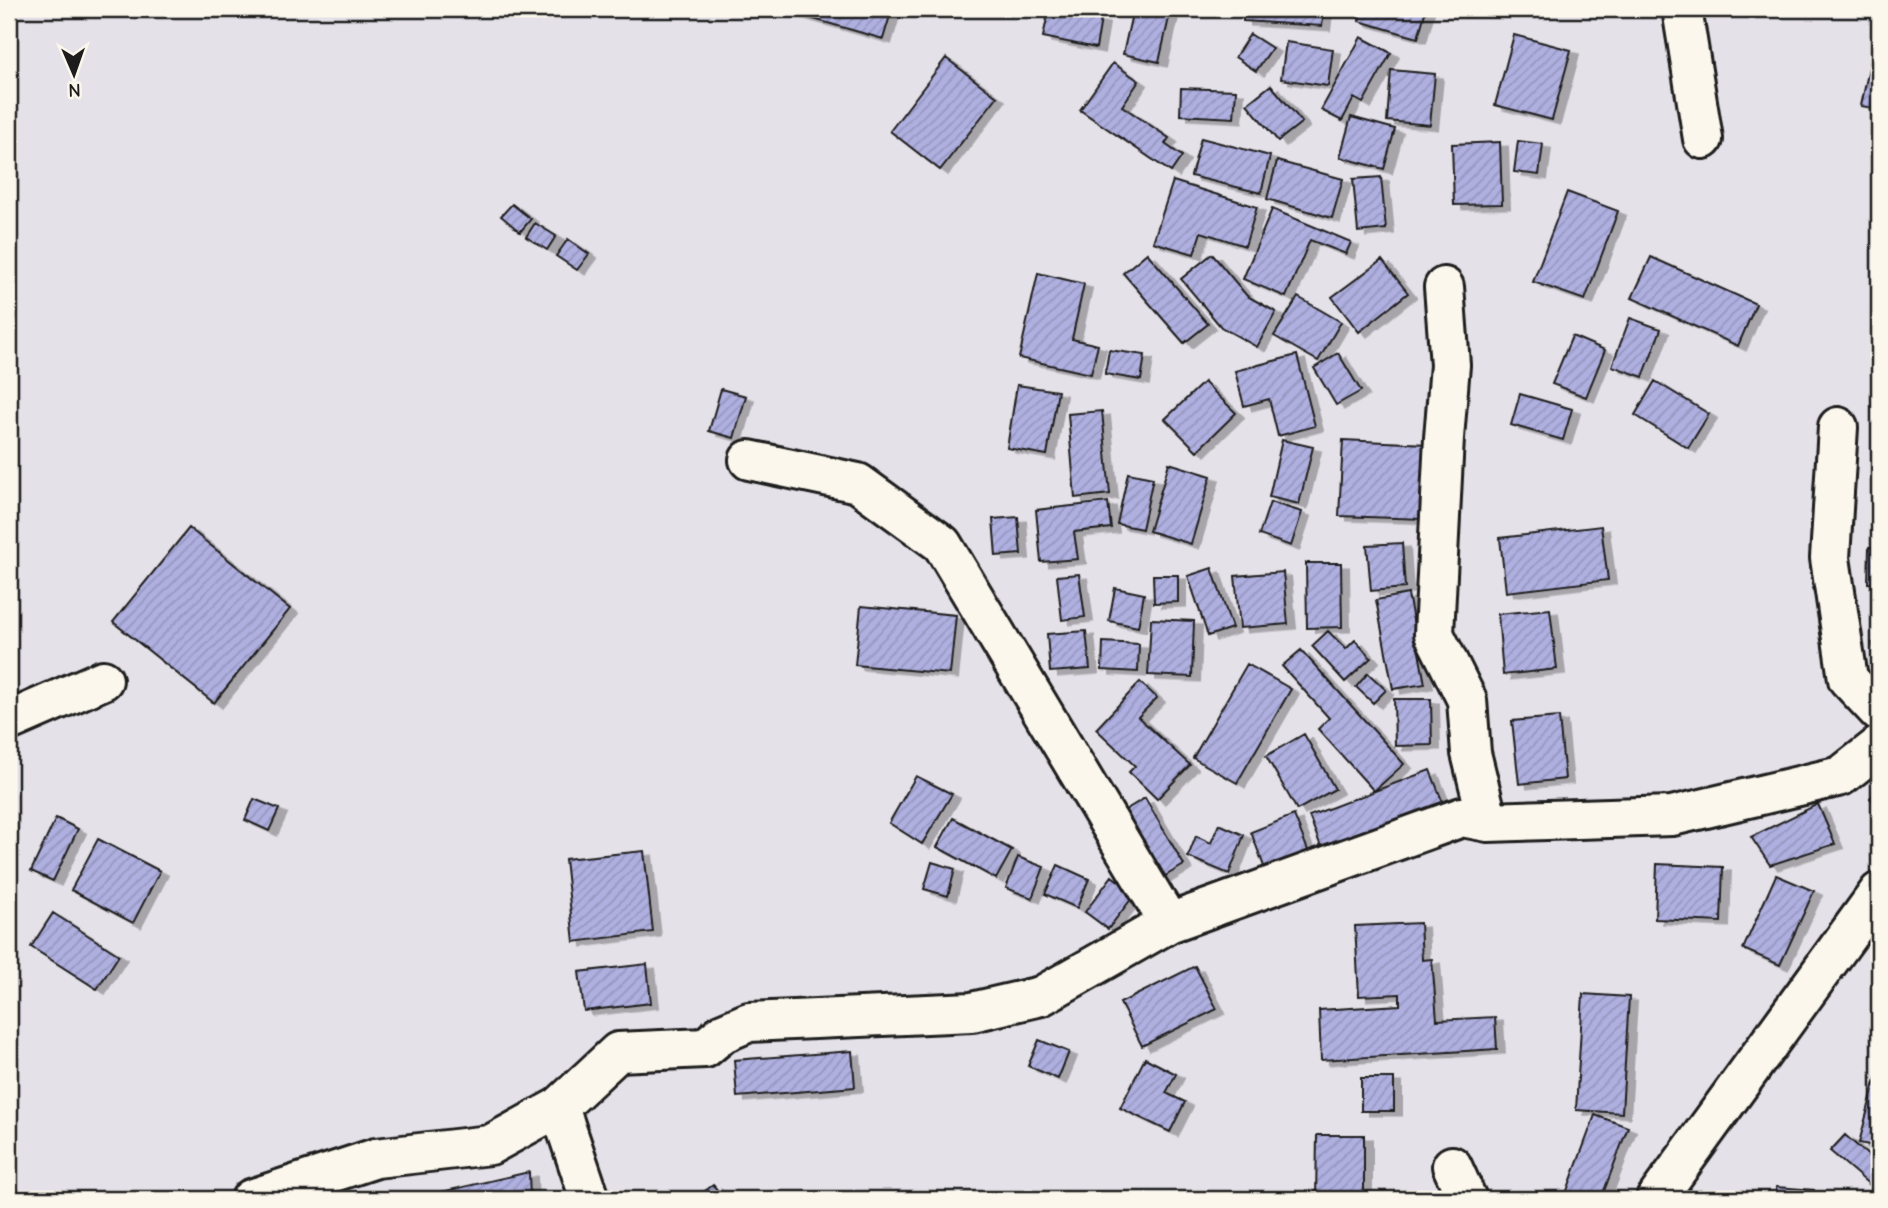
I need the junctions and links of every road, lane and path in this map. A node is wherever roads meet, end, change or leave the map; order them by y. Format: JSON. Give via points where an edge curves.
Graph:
{"nodes":[{"id":1,"x":1682,"y":9,"type":"edge"},
{"id":2,"x":1703,"y":139,"type":"dead end"},
{"id":3,"x":1444,"y":288,"type":"dead end"},
{"id":4,"x":1839,"y":427,"type":"dead end"},
{"id":5,"x":749,"y":460,"type":"dead end"},
{"id":6,"x":103,"y":680,"type":"dead end"},
{"id":7,"x":1879,"y":712,"type":"edge"},
{"id":8,"x":9,"y":721,"type":"edge"},
{"id":9,"x":1879,"y":746,"type":"edge"},
{"id":10,"x":1488,"y":822,"type":"junction"},
{"id":11,"x":1879,"y":892,"type":"edge"},
{"id":12,"x":1169,"y":923,"type":"junction"},
{"id":13,"x":559,"y":1107,"type":"junction"},
{"id":14,"x":251,"y":1199,"type":"edge"},
{"id":15,"x":590,"y":1199,"type":"edge"},
{"id":16,"x":1656,"y":1199,"type":"edge"}],
"edges":[{"from":1,"to":2,"type":"street"},
{"from":3,"to":10,"type":"street","via":[[1450,365],[1434,634],[1467,700],[1471,753]]},
{"from":4,"to":7,"type":"street","via":[[1830,558],[1849,679]]},
{"from":5,"to":12,"type":"street","via":[[858,483],[942,544]]},
{"from":6,"to":8,"type":"street"},
{"from":9,"to":10,"type":"street","via":[[1842,776],[1672,816]]},
{"from":10,"to":12,"type":"street","via":[[1462,817]]},
{"from":11,"to":16,"type":"street"},
{"from":12,"to":13,"type":"street","via":[[1041,996],[972,1012],[749,1022],[723,1033],[705,1048],[618,1052]]},
{"from":13,"to":14,"type":"street","via":[[490,1145],[376,1158]]},
{"from":13,"to":15,"type":"street"}]}
